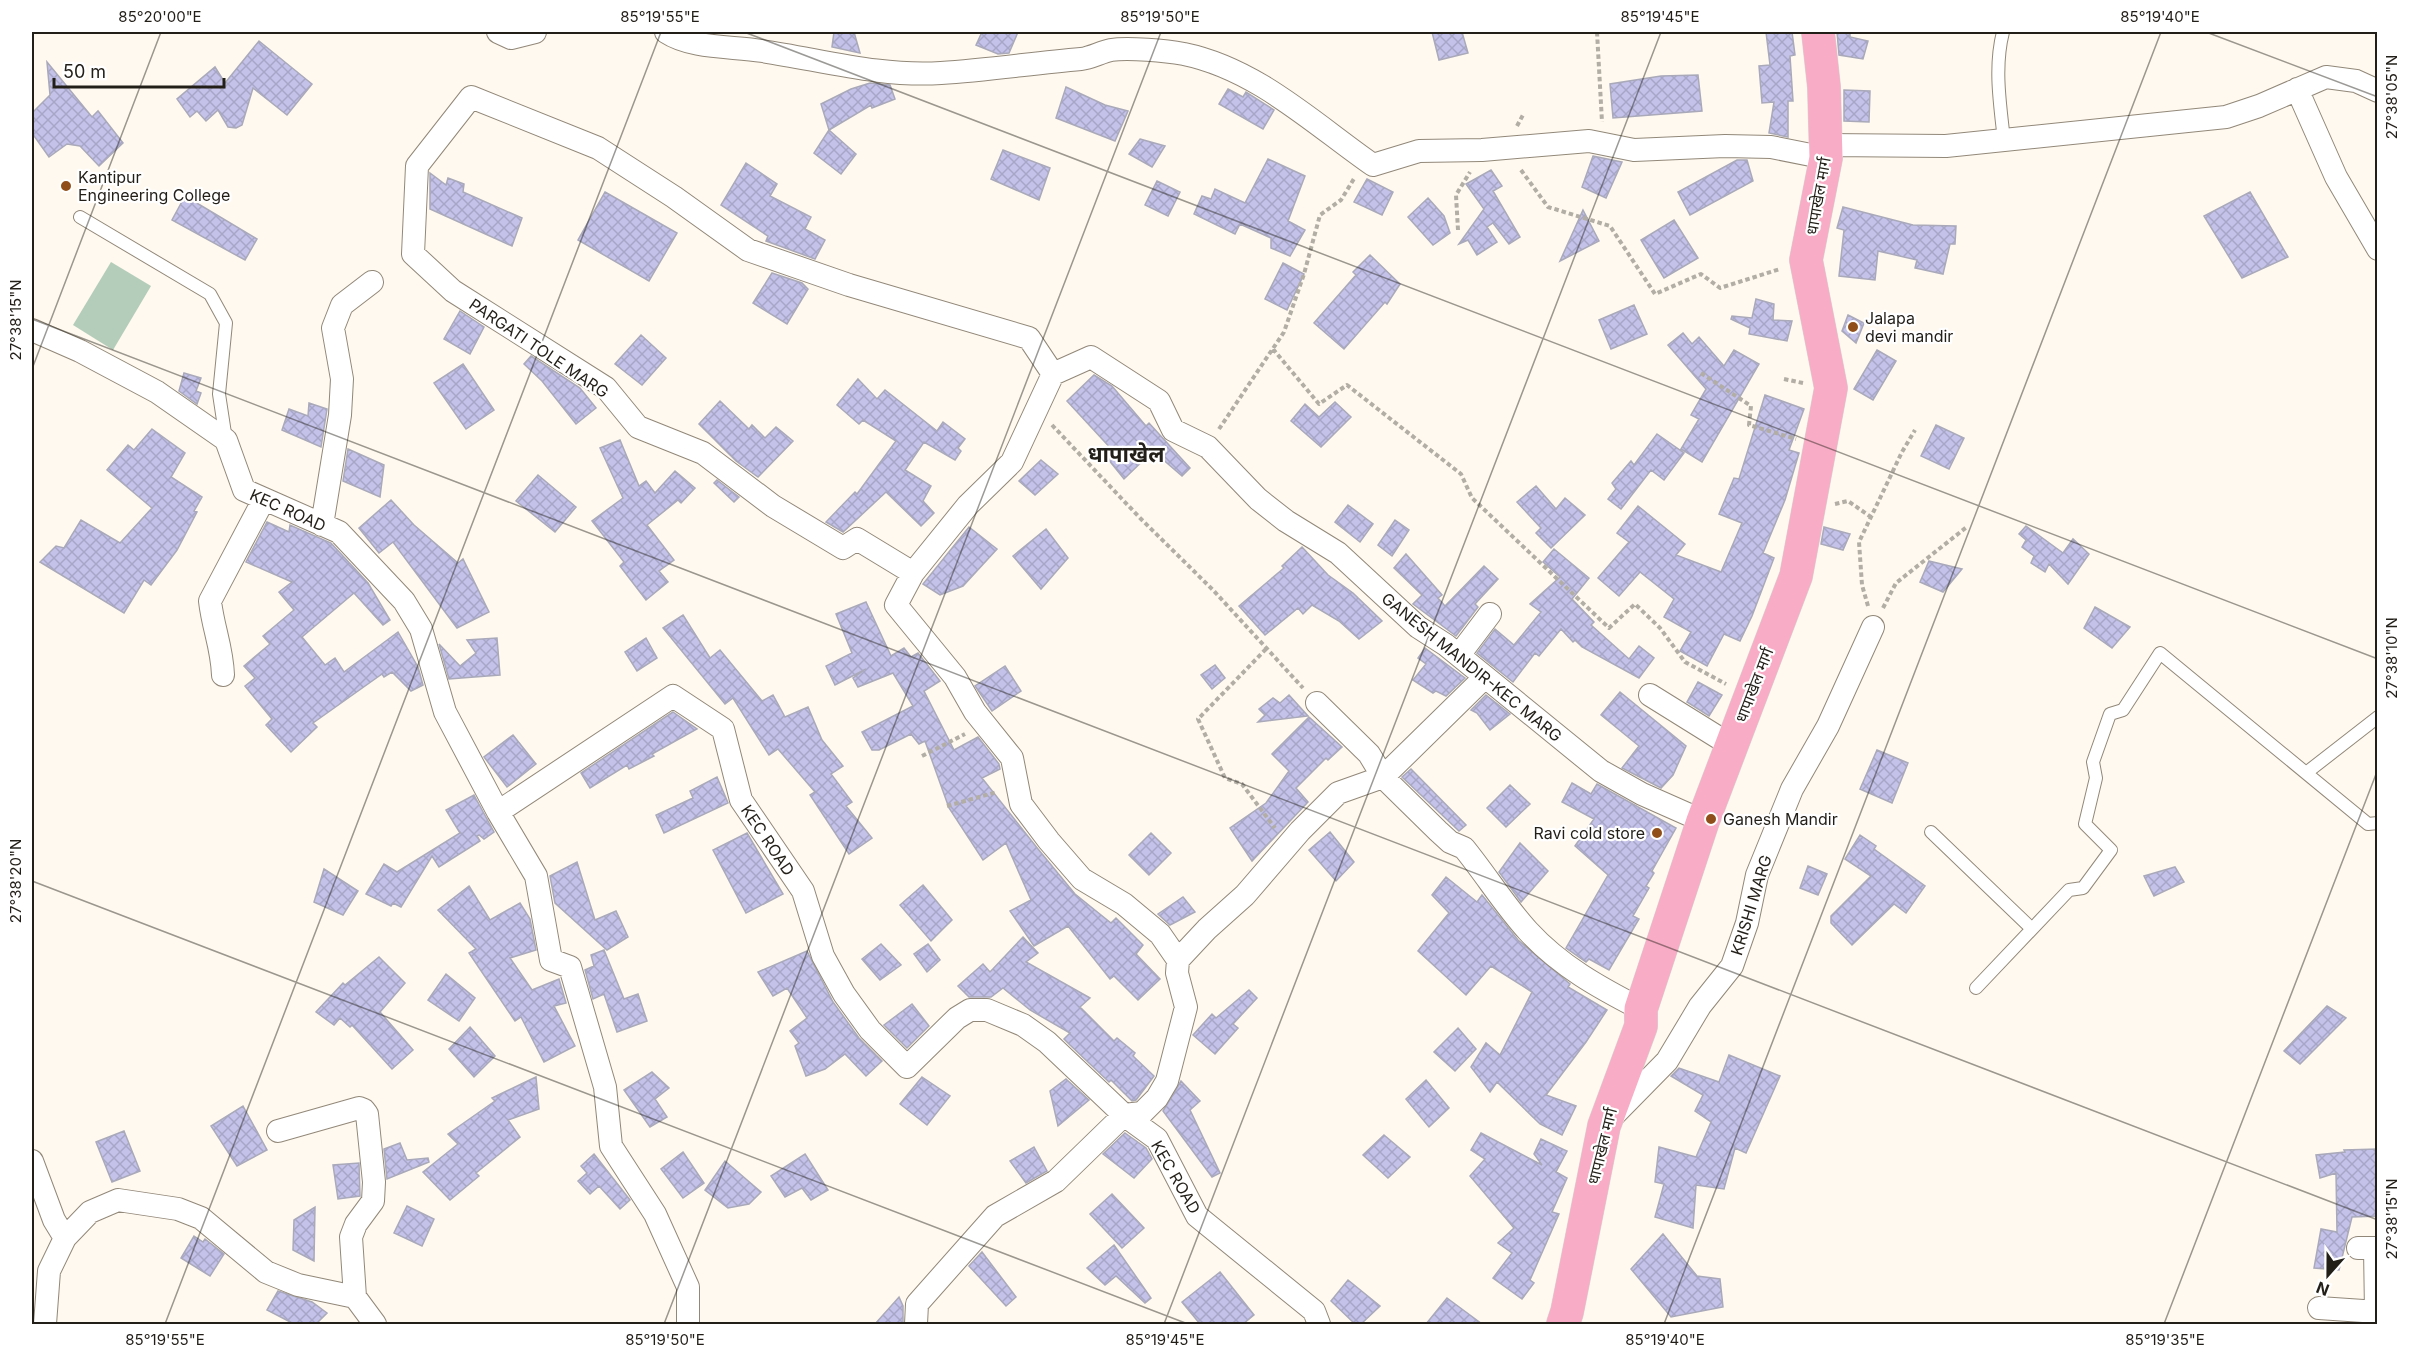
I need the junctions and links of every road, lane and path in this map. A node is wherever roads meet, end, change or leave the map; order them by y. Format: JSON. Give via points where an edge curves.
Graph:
{"nodes":[{"id":1,"x":498,"y":32,"type":"edge"},
{"id":2,"x":535,"y":32,"type":"edge"},
{"id":3,"x":666,"y":32,"type":"edge"},
{"id":4,"x":1597,"y":32,"type":"edge"},
{"id":5,"x":1818,"y":32,"type":"edge"},
{"id":6,"x":2003,"y":32,"type":"edge"},
{"id":7,"x":2297,"y":88,"type":"junction"},
{"id":8,"x":2378,"y":91,"type":"edge"},
{"id":9,"x":2004,"y":140,"type":"junction"},
{"id":10,"x":1602,"y":144,"type":"junction"},
{"id":11,"x":1506,"y":148,"type":"junction"},
{"id":12,"x":1826,"y":152,"type":"junction"},
{"id":13,"x":1373,"y":165,"type":"junction"},
{"id":14,"x":1471,"y":171,"type":"dead end"},
{"id":15,"x":80,"y":217,"type":"dead end"},
{"id":16,"x":1458,"y":230,"type":"dead end"},
{"id":17,"x":2378,"y":249,"type":"edge"},
{"id":18,"x":1806,"y":260,"type":"junction"},
{"id":19,"x":372,"y":282,"type":"dead end"},
{"id":20,"x":32,"y":330,"type":"edge"},
{"id":21,"x":1273,"y":349,"type":"junction"},
{"id":22,"x":1701,"y":373,"type":"dead end"},
{"id":23,"x":1053,"y":374,"type":"junction"},
{"id":24,"x":1036,"y":409,"type":"junction"},
{"id":25,"x":1915,"y":430,"type":"dead end"},
{"id":26,"x":226,"y":440,"type":"junction"},
{"id":27,"x":1208,"y":447,"type":"junction"},
{"id":28,"x":1820,"y":447,"type":"junction"},
{"id":29,"x":264,"y":499,"type":"junction"},
{"id":30,"x":1808,"y":510,"type":"junction"},
{"id":31,"x":1871,"y":517,"type":"junction"},
{"id":32,"x":322,"y":525,"type":"junction"},
{"id":33,"x":1968,"y":526,"type":"dead end"},
{"id":34,"x":913,"y":573,"type":"junction"},
{"id":35,"x":1490,"y":614,"type":"dead end"},
{"id":36,"x":1873,"y":627,"type":"junction"},
{"id":37,"x":1266,"y":649,"type":"junction"},
{"id":38,"x":1458,"y":655,"type":"junction"},
{"id":39,"x":223,"y":675,"type":"dead end"},
{"id":40,"x":1485,"y":677,"type":"junction"},
{"id":41,"x":1650,"y":694,"type":"dead end"},
{"id":42,"x":1750,"y":697,"type":"junction"},
{"id":43,"x":1317,"y":703,"type":"joint"},
{"id":44,"x":2378,"y":717,"type":"edge"},
{"id":45,"x":985,"y":724,"type":"junction"},
{"id":46,"x":1732,"y":746,"type":"junction"},
{"id":47,"x":922,"y":756,"type":"dead end"},
{"id":48,"x":2306,"y":773,"type":"junction"},
{"id":49,"x":1383,"y":777,"type":"junction"},
{"id":50,"x":1017,"y":786,"type":"junction"},
{"id":51,"x":947,"y":806,"type":"dead end"},
{"id":52,"x":498,"y":812,"type":"junction"},
{"id":53,"x":1703,"y":821,"type":"junction"},
{"id":54,"x":2378,"y":824,"type":"edge"},
{"id":55,"x":1931,"y":832,"type":"dead end"},
{"id":56,"x":1287,"y":846,"type":"junction"},
{"id":57,"x":2032,"y":929,"type":"junction"},
{"id":58,"x":1178,"y":960,"type":"junction"},
{"id":59,"x":1976,"y":988,"type":"dead end"},
{"id":60,"x":1641,"y":1009,"type":"junction"},
{"id":61,"x":1124,"y":1115,"type":"junction"},
{"id":62,"x":1604,"y":1126,"type":"junction"},
{"id":63,"x":279,"y":1131,"type":"dead end"},
{"id":64,"x":32,"y":1161,"type":"edge"},
{"id":65,"x":65,"y":1238,"type":"junction"},
{"id":66,"x":2358,"y":1248,"type":"dead end"},
{"id":67,"x":355,"y":1297,"type":"junction"},
{"id":68,"x":2319,"y":1308,"type":"dead end"},
{"id":69,"x":2377,"y":1312,"type":"edge"},
{"id":70,"x":45,"y":1324,"type":"edge"},
{"id":71,"x":375,"y":1324,"type":"edge"},
{"id":72,"x":688,"y":1324,"type":"edge"},
{"id":73,"x":916,"y":1324,"type":"edge"},
{"id":74,"x":1319,"y":1324,"type":"edge"},
{"id":75,"x":1563,"y":1324,"type":"edge"}],
"edges":[{"from":1,"to":2,"type":"street","via":[[511,38]]},
{"from":3,"to":13,"type":"street","via":[[702,44],[792,55],[873,71],[938,73],[993,69],[1084,58],[1113,50],[1183,54],[1243,74]]},
{"from":4,"to":10,"type":"path"},
{"from":5,"to":12,"type":"main road","name":"धापाखेल मार्ग"},
{"from":6,"to":9,"type":"lane","via":[[1998,82]]},
{"from":7,"to":8,"type":"street","via":[[2326,77],[2356,81]]},
{"from":7,"to":9,"type":"street","via":[[2226,117]]},
{"from":7,"to":17,"type":"street","via":[[2341,188]]},
{"from":9,"to":12,"type":"street"},
{"from":10,"to":11,"type":"street","via":[[1589,141]]},
{"from":10,"to":12,"type":"street","via":[[1634,150],[1725,146]]},
{"from":11,"to":13,"type":"street","via":[[1419,151]]},
{"from":11,"to":18,"type":"path","via":[[1548,207],[1610,226],[1655,294],[1701,274],[1720,288]]},
{"from":12,"to":18,"type":"main road","name":"धापाखेल मार्ग"},
{"from":13,"to":21,"type":"path","via":[[1364,165],[1341,200],[1320,215],[1284,332]]},
{"from":14,"to":16,"type":"path","via":[[1456,195]]},
{"from":15,"to":26,"type":"lane","via":[[210,294],[226,323],[219,394]]},
{"from":18,"to":28,"type":"main road","name":"धापाखेल मार्ग","via":[[1831,388]]},
{"from":19,"to":32,"type":"street","via":[[342,305],[333,328],[342,379],[340,416]]},
{"from":20,"to":26,"type":"street","via":[[157,392]]},
{"from":21,"to":27,"type":"path"},
{"from":21,"to":42,"type":"path","via":[[1319,404],[1347,385],[1461,474],[1472,498],[1609,628],[1635,604],[1660,628],[1685,662]]},
{"from":22,"to":28,"type":"path","via":[[1751,406],[1749,425]]},
{"from":23,"to":24,"type":"street"},
{"from":23,"to":27,"type":"street","name":"GANESH MANDIR-KEC MARG","via":[[1092,357],[1159,401],[1173,430]]},
{"from":23,"to":34,"type":"street","name":"PARGATI TOLE MARG","via":[[1029,338],[849,285],[748,250],[598,148],[471,97],[417,166],[413,254],[453,291],[606,388],[638,427],[703,453],[773,506],[843,548],[857,538]]},
{"from":24,"to":34,"type":"street","via":[[1012,462],[968,505]]},
{"from":24,"to":37,"type":"path"},
{"from":25,"to":31,"type":"path"},
{"from":26,"to":29,"type":"street","name":"KEC ROAD","via":[[244,490]]},
{"from":27,"to":38,"type":"street","name":"GANESH MANDIR-KEC MARG","via":[[1258,499],[1338,553],[1418,627]]},
{"from":28,"to":30,"type":"main road","name":"धापाखेल मार्ग"},
{"from":29,"to":32,"type":"street","name":"KEC ROAD"},
{"from":29,"to":39,"type":"street","via":[[210,600],[222,649]]},
{"from":30,"to":31,"type":"path","via":[[1848,501]]},
{"from":30,"to":42,"type":"main road","name":"धापाखेल मार्ग","via":[[1796,576]]},
{"from":31,"to":36,"type":"path","via":[[1859,542],[1862,585]]},
{"from":32,"to":52,"type":"street","name":"KEC ROAD","via":[[339,532],[404,601],[429,652],[445,712]]},
{"from":33,"to":36,"type":"path","via":[[1896,583]]},
{"from":34,"to":45,"type":"street","via":[[896,605],[955,677]]},
{"from":35,"to":38,"type":"street"},
{"from":36,"to":62,"type":"street","name":"KRISHI MARG","via":[[1828,726],[1792,789],[1757,875],[1747,923],[1732,966],[1700,1006],[1666,1061]]},
{"from":37,"to":43,"type":"path"},
{"from":37,"to":56,"type":"path","via":[[1198,719],[1225,778],[1242,784]]},
{"from":38,"to":40,"type":"street","name":"GANESH MANDIR-KEC MARG"},
{"from":40,"to":49,"type":"street"},
{"from":40,"to":53,"type":"street","name":"GANESH MANDIR-KEC MARG","via":[[1601,771]]},
{"from":41,"to":46,"type":"street"},
{"from":42,"to":46,"type":"main road","name":"धापाखेल मार्ग"},
{"from":43,"to":49,"type":"street","via":[[1370,754]]},
{"from":44,"to":48,"type":"lane"},
{"from":45,"to":47,"type":"path"},
{"from":45,"to":50,"type":"street","via":[[1012,759]]},
{"from":46,"to":53,"type":"main road","name":"धापाखेल मार्ग"},
{"from":48,"to":54,"type":"lane","via":[[2368,824]]},
{"from":48,"to":57,"type":"lane","via":[[2160,654],[2124,710],[2110,714],[2093,762],[2096,778],[2085,824],[2111,850],[2083,888],[2069,890]]},
{"from":49,"to":56,"type":"street","via":[[1338,793]]},
{"from":49,"to":60,"type":"street","via":[[1450,842],[1464,848],[1528,931],[1564,964]]},
{"from":50,"to":51,"type":"path"},
{"from":50,"to":58,"type":"street","via":[[1021,804],[1082,879],[1124,904],[1160,934]]},
{"from":52,"to":61,"type":"street","name":"KEC ROAD","via":[[673,696],[723,729],[741,800],[803,891],[823,956],[870,1030],[907,1067],[957,1018],[970,1010],[987,1010],[1023,1025],[1047,1042]]},
{"from":52,"to":72,"type":"street","via":[[536,876],[551,960],[570,967],[605,1087],[611,1146],[655,1214],[688,1287]]},
{"from":53,"to":60,"type":"main road","name":"धापाखेल मार्ग"},
{"from":55,"to":57,"type":"lane"},
{"from":56,"to":58,"type":"street","via":[[1245,895]]},
{"from":57,"to":59,"type":"lane"},
{"from":58,"to":61,"type":"street","via":[[1177,973],[1186,1007],[1167,1081],[1142,1113]]},
{"from":60,"to":62,"type":"main road","name":"धापाखेल मार्ग","via":[[1641,1026]]},
{"from":61,"to":73,"type":"street","via":[[1056,1181],[995,1216],[917,1305]]},
{"from":61,"to":74,"type":"street","name":"KEC ROAD","via":[[1157,1139],[1197,1216],[1314,1311]]},
{"from":62,"to":75,"type":"main road","name":"धापाखेल मार्ग"},
{"from":63,"to":67,"type":"street","via":[[359,1108],[367,1114],[373,1201],[351,1237]]},
{"from":64,"to":65,"type":"street","via":[[54,1220]]},
{"from":65,"to":67,"type":"street","via":[[90,1212],[118,1200],[178,1209],[201,1218],[266,1272],[298,1285]]},
{"from":65,"to":70,"type":"street","via":[[49,1271]]},
{"from":66,"to":69,"type":"street","via":[[2375,1248]]},
{"from":67,"to":71,"type":"street"},
{"from":68,"to":69,"type":"street"}]}
